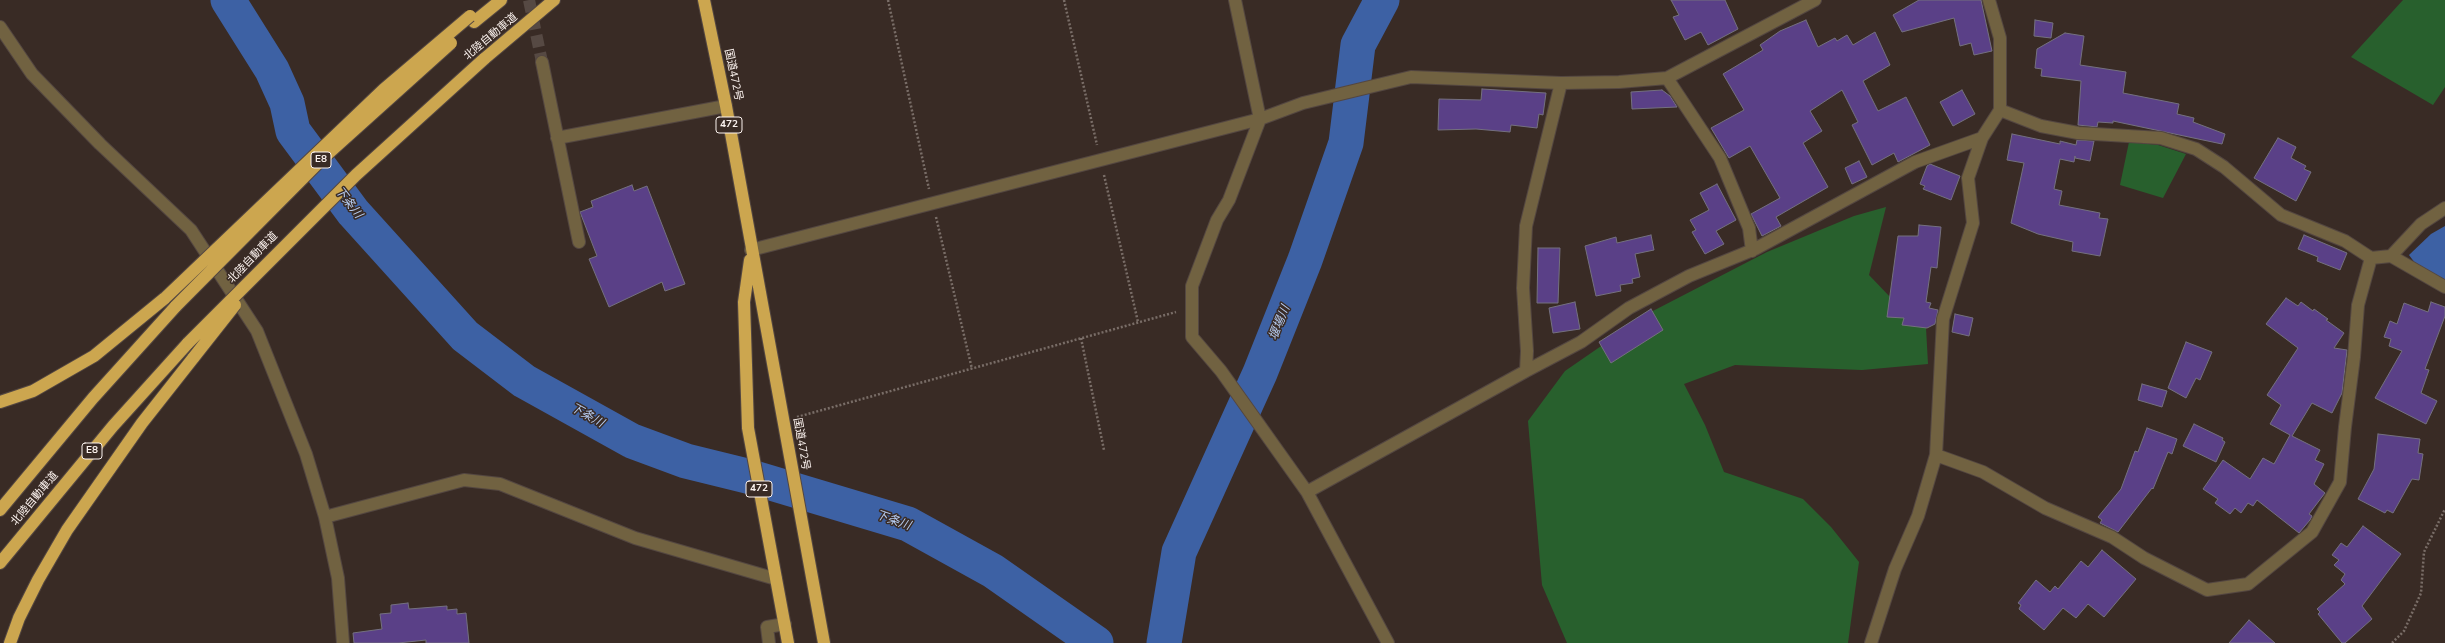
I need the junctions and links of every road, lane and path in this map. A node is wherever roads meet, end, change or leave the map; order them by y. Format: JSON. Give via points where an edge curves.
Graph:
{"nodes":[{"id":1,"x":493,"y":0,"type":"edge"},
{"id":2,"x":501,"y":0,"type":"edge"},
{"id":3,"x":554,"y":0,"type":"edge"},
{"id":4,"x":704,"y":0,"type":"edge"},
{"id":5,"x":888,"y":0,"type":"edge"},
{"id":6,"x":1235,"y":0,"type":"edge"},
{"id":7,"x":1815,"y":0,"type":"edge"},
{"id":8,"x":1988,"y":0,"type":"edge"},
{"id":9,"x":472,"y":19,"type":"junction"},
{"id":10,"x":0,"y":27,"type":"edge"},
{"id":11,"x":542,"y":62,"type":"tunnel mouth"},
{"id":12,"x":1667,"y":78,"type":"junction"},
{"id":13,"x":1561,"y":83,"type":"junction"},
{"id":14,"x":726,"y":106,"type":"junction"},
{"id":15,"x":2000,"y":110,"type":"junction"},
{"id":16,"x":1260,"y":119,"type":"junction"},
{"id":17,"x":557,"y":138,"type":"junction"},
{"id":18,"x":1982,"y":138,"type":"junction"},
{"id":19,"x":932,"y":202,"type":"junction"},
{"id":20,"x":2445,"y":208,"type":"edge"},
{"id":21,"x":291,"y":239,"type":"junction"},
{"id":22,"x":579,"y":242,"type":"dead end"},
{"id":23,"x":751,"y":250,"type":"junction"},
{"id":24,"x":1752,"y":251,"type":"junction"},
{"id":25,"x":2391,"y":256,"type":"junction"},
{"id":26,"x":2371,"y":258,"type":"junction"},
{"id":27,"x":2445,"y":287,"type":"edge"},
{"id":28,"x":1192,"y":308,"type":"junction"},
{"id":29,"x":1081,"y":338,"type":"junction"},
{"id":30,"x":972,"y":369,"type":"junction"},
{"id":31,"x":1526,"y":371,"type":"junction"},
{"id":32,"x":0,"y":402,"type":"edge"},
{"id":33,"x":784,"y":421,"type":"junction"},
{"id":34,"x":1104,"y":450,"type":"dead end"},
{"id":35,"x":1936,"y":456,"type":"junction"},
{"id":36,"x":1307,"y":492,"type":"junction"},
{"id":37,"x":2445,"y":508,"type":"edge"},
{"id":38,"x":0,"y":510,"type":"edge"},
{"id":39,"x":325,"y":517,"type":"junction"},
{"id":40,"x":0,"y":563,"type":"edge"},
{"id":41,"x":776,"y":579,"type":"junction"},
{"id":42,"x":785,"y":624,"type":"junction"},
{"id":43,"x":10,"y":643,"type":"edge"},
{"id":44,"x":343,"y":643,"type":"edge"},
{"id":45,"x":769,"y":643,"type":"edge"},
{"id":46,"x":788,"y":643,"type":"edge"},
{"id":47,"x":824,"y":643,"type":"edge"},
{"id":48,"x":1388,"y":643,"type":"edge"},
{"id":49,"x":1871,"y":643,"type":"edge"},
{"id":50,"x":2392,"y":643,"type":"edge"}],
"edges":[{"from":1,"to":9,"type":"highway"},
{"from":2,"to":9,"type":"highway","name":"北陸自動車道","number":"E8"},
{"from":3,"to":21,"type":"highway","name":"北陸自動車道","number":"E8","bridge":true,"via":[[362,169]]},
{"from":4,"to":14,"type":"highway","name":"国道472号","number":"472"},
{"from":5,"to":19,"type":"path"},
{"from":6,"to":16,"type":"street"},
{"from":7,"to":12,"type":"street"},
{"from":8,"to":15,"type":"street","via":[[2000,38]]},
{"from":9,"to":32,"type":"highway","bridge":true,"via":[[384,89],[165,298],[94,356],[32,391]]},
{"from":9,"to":38,"type":"highway","name":"北陸自動車道","number":"E8","bridge":true,"via":[[322,159],[176,306],[93,398]]},
{"from":10,"to":39,"type":"street","via":[[32,74],[100,144],[191,230],[257,331],[306,454]]},
{"from":11,"to":17,"type":"street"},
{"from":12,"to":13,"type":"street"},
{"from":12,"to":24,"type":"street","via":[[1720,158],[1749,228]]},
{"from":13,"to":16,"type":"street","via":[[1411,77],[1303,103]]},
{"from":13,"to":31,"type":"street","via":[[1526,226],[1523,288]]},
{"from":14,"to":17,"type":"street"},
{"from":14,"to":23,"type":"highway","name":"国道472号","number":"472"},
{"from":15,"to":18,"type":"street"},
{"from":15,"to":26,"type":"street","via":[[2041,126],[2078,133],[2162,138],[2196,149],[2224,167],[2281,215],[2345,241]]},
{"from":16,"to":19,"type":"street"},
{"from":16,"to":28,"type":"street","via":[[1192,286]]},
{"from":17,"to":22,"type":"street"},
{"from":18,"to":24,"type":"street","via":[[1915,162]]},
{"from":18,"to":35,"type":"street","via":[[1968,178],[1973,223],[1943,319]]},
{"from":19,"to":23,"type":"street"},
{"from":19,"to":30,"type":"path"},
{"from":20,"to":25,"type":"street","via":[[2421,224]]},
{"from":21,"to":40,"type":"highway","name":"北陸自動車道","number":"E8","bridge":true,"via":[[188,343],[103,438]]},
{"from":21,"to":43,"type":"highway","bridge":true,"via":[[142,423],[66,530],[19,618]]},
{"from":23,"to":33,"type":"highway","name":"国道472号","number":"472"},
{"from":23,"to":41,"type":"highway","name":"国道472号","number":"472","via":[[744,302],[748,428]]},
{"from":24,"to":31,"type":"street","via":[[1682,279],[1630,308],[1581,342]]},
{"from":25,"to":26,"type":"street"},
{"from":25,"to":27,"type":"street"},
{"from":26,"to":35,"type":"street","via":[[2358,305],[2340,482],[2312,532],[2248,584],[2207,590],[2144,558],[2112,537],[2046,508],[1983,472]]},
{"from":28,"to":29,"type":"path"},
{"from":28,"to":36,"type":"street","via":[[1192,337],[1221,371]]},
{"from":29,"to":30,"type":"path"},
{"from":29,"to":34,"type":"path"},
{"from":30,"to":33,"type":"path"},
{"from":31,"to":36,"type":"street"},
{"from":33,"to":47,"type":"highway","name":"国道472号","number":"472"},
{"from":35,"to":49,"type":"street","via":[[1918,516],[1896,569]]},
{"from":36,"to":48,"type":"street"},
{"from":37,"to":50,"type":"path","via":[[2424,552],[2421,593],[2404,631]]},
{"from":39,"to":41,"type":"street","via":[[464,480],[500,484],[635,538]]},
{"from":39,"to":44,"type":"street","via":[[338,578]]},
{"from":41,"to":42,"type":"highway","name":"国道472号","number":"472"},
{"from":42,"to":45,"type":"street","via":[[767,627]]},
{"from":42,"to":46,"type":"highway","name":"国道472号","number":"472"}]}
